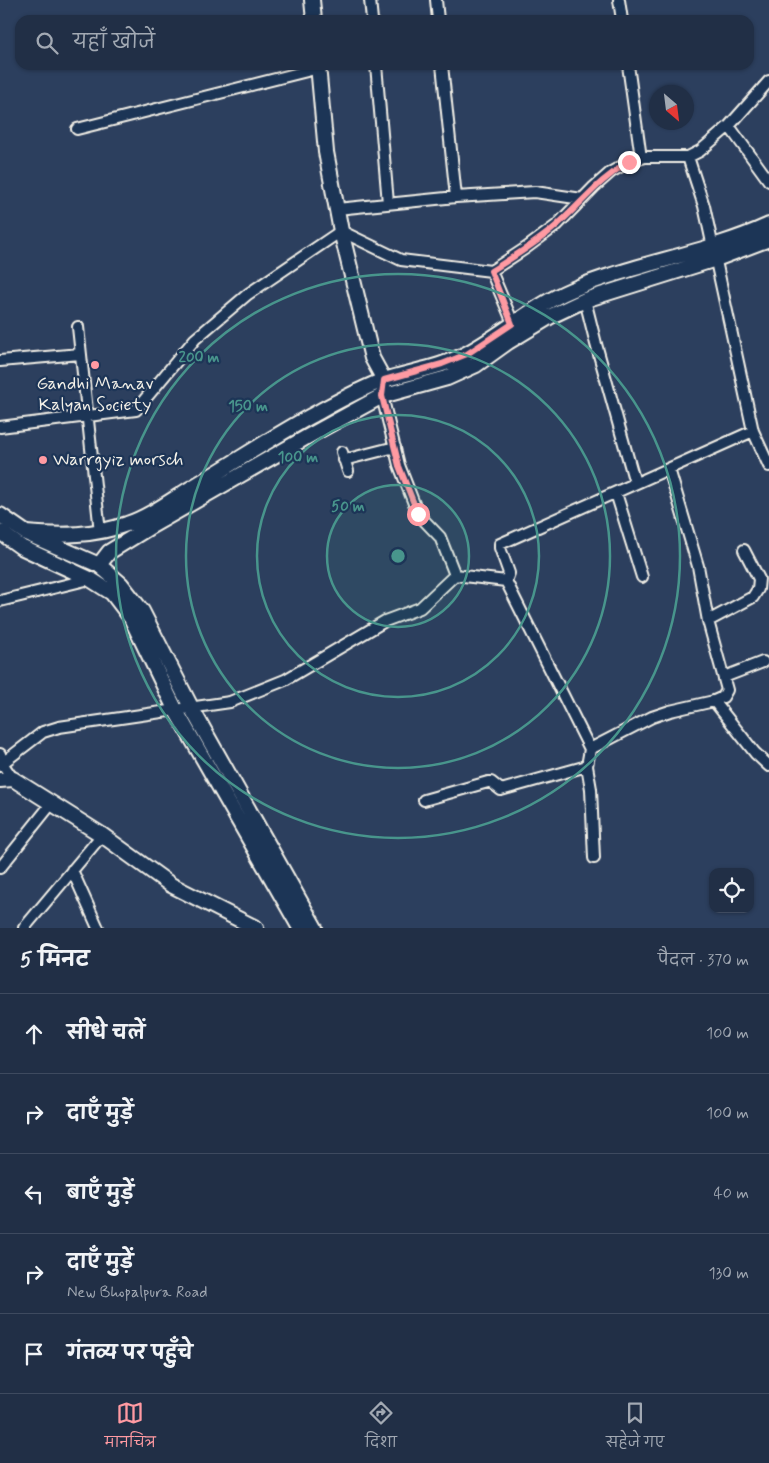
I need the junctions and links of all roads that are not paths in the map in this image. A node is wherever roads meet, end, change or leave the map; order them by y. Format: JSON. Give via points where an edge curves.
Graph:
{"nodes":[{"id":1,"x":312,"y":0,"type":"edge"},
{"id":2,"x":370,"y":0,"type":"edge"},
{"id":3,"x":436,"y":0,"type":"edge"},
{"id":4,"x":619,"y":0,"type":"edge"},
{"id":5,"x":314,"y":15,"type":"edge"},
{"id":6,"x":372,"y":15,"type":"edge"},
{"id":7,"x":438,"y":15,"type":"edge"},
{"id":8,"x":621,"y":15,"type":"edge"},
{"id":9,"x":306,"y":70,"type":"edge"},
{"id":10,"x":318,"y":70,"type":"edge"},
{"id":11,"x":376,"y":70,"type":"edge"},
{"id":12,"x":443,"y":70,"type":"edge"},
{"id":13,"x":629,"y":70,"type":"edge"},
{"id":14,"x":769,"y":81,"type":"edge"},
{"id":15,"x":729,"y":126,"type":"junction"},
{"id":16,"x":77,"y":129,"type":"dead end"},
{"id":17,"x":688,"y":157,"type":"junction"},
{"id":18,"x":641,"y":158,"type":"junction"},
{"id":19,"x":769,"y":181,"type":"edge"},
{"id":20,"x":456,"y":196,"type":"junction"},
{"id":21,"x":582,"y":199,"type":"junction"},
{"id":22,"x":388,"y":204,"type":"junction"},
{"id":23,"x":337,"y":208,"type":"junction"},
{"id":24,"x":769,"y":224,"type":"edge"},
{"id":25,"x":341,"y":231,"type":"junction"},
{"id":26,"x":769,"y":239,"type":"edge"},
{"id":27,"x":714,"y":252,"type":"junction"},
{"id":28,"x":491,"y":271,"type":"junction"},
{"id":29,"x":585,"y":300,"type":"junction"},
{"id":30,"x":512,"y":324,"type":"junction"},
{"id":31,"x":78,"y":326,"type":"dead end"},
{"id":32,"x":80,"y":354,"type":"junction"},
{"id":33,"x":0,"y":361,"type":"edge"},
{"id":34,"x":384,"y":380,"type":"junction"},
{"id":35,"x":382,"y":396,"type":"junction"},
{"id":36,"x":88,"y":417,"type":"junction"},
{"id":37,"x":0,"y":427,"type":"edge"},
{"id":38,"x":753,"y":431,"type":"junction"},
{"id":39,"x":395,"y":448,"type":"junction"},
{"id":40,"x":769,"y":466,"type":"edge"},
{"id":41,"x":669,"y":469,"type":"junction"},
{"id":42,"x":348,"y":472,"type":"dead end"},
{"id":43,"x":636,"y":483,"type":"junction"},
{"id":44,"x":616,"y":493,"type":"junction"},
{"id":45,"x":0,"y":515,"type":"edge"},
{"id":46,"x":0,"y":532,"type":"edge"},
{"id":47,"x":100,"y":532,"type":"junction"},
{"id":48,"x":26,"y":533,"type":"junction"},
{"id":49,"x":744,"y":550,"type":"dead end"},
{"id":50,"x":99,"y":565,"type":"junction"},
{"id":51,"x":455,"y":575,"type":"junction"},
{"id":52,"x":642,"y":577,"type":"dead end"},
{"id":53,"x":90,"y":579,"type":"junction"},
{"id":54,"x":506,"y":580,"type":"junction"},
{"id":55,"x":0,"y":601,"type":"edge"},
{"id":56,"x":708,"y":621,"type":"junction"},
{"id":57,"x":763,"y":662,"type":"dead end"},
{"id":58,"x":724,"y":677,"type":"junction"},
{"id":59,"x":714,"y":701,"type":"junction"},
{"id":60,"x":192,"y":709,"type":"junction"},
{"id":61,"x":176,"y":711,"type":"junction"},
{"id":62,"x":590,"y":749,"type":"junction"},
{"id":63,"x":1,"y":760,"type":"edge"},
{"id":64,"x":587,"y":766,"type":"junction"},
{"id":65,"x":769,"y":766,"type":"edge"},
{"id":66,"x":6,"y":780,"type":"edge"},
{"id":67,"x":424,"y":800,"type":"dead end"},
{"id":68,"x":52,"y":804,"type":"junction"},
{"id":69,"x":102,"y":835,"type":"junction"},
{"id":70,"x":594,"y":858,"type":"dead end"},
{"id":71,"x":0,"y":868,"type":"edge"},
{"id":72,"x":72,"y":870,"type":"junction"},
{"id":73,"x":24,"y":928,"type":"edge"},
{"id":74,"x":98,"y":928,"type":"edge"},
{"id":75,"x":256,"y":928,"type":"edge"},
{"id":76,"x":300,"y":928,"type":"edge"},
{"id":77,"x":315,"y":928,"type":"edge"}],
"edges":[{"from":1,"to":5,"type":"street"},
{"from":2,"to":6,"type":"street"},
{"from":3,"to":7,"type":"street"},
{"from":4,"to":8,"type":"street"},
{"from":9,"to":16,"type":"street"},
{"from":10,"to":23,"type":"street","via":[[326,152]]},
{"from":11,"to":22,"type":"street"},
{"from":12,"to":20,"type":"street"},
{"from":13,"to":18,"type":"street"},
{"from":14,"to":15,"type":"street"},
{"from":15,"to":17,"type":"street"},
{"from":15,"to":19,"type":"street"},
{"from":17,"to":18,"type":"street"},
{"from":17,"to":27,"type":"street"},
{"from":18,"to":21,"type":"street","via":[[611,172]]},
{"from":20,"to":21,"type":"street","via":[[535,192]]},
{"from":20,"to":22,"type":"street"},
{"from":21,"to":28,"type":"street","via":[[557,225]]},
{"from":22,"to":23,"type":"street"},
{"from":23,"to":25,"type":"street"},
{"from":24,"to":27,"type":"street"},
{"from":25,"to":28,"type":"street","via":[[401,260]]},
{"from":25,"to":34,"type":"street","via":[[372,358]]},
{"from":25,"to":36,"type":"street","via":[[248,294],[194,339],[136,410]]},
{"from":26,"to":27,"type":"street"},
{"from":27,"to":29,"type":"street"},
{"from":27,"to":30,"type":"street","via":[[607,276],[568,291]]},
{"from":27,"to":38,"type":"street"},
{"from":28,"to":30,"type":"street"},
{"from":29,"to":35,"type":"street","via":[[515,338],[476,365],[447,378]]},
{"from":29,"to":43,"type":"street"},
{"from":30,"to":34,"type":"street","via":[[467,354]]},
{"from":31,"to":32,"type":"street"},
{"from":32,"to":33,"type":"street"},
{"from":32,"to":36,"type":"street"},
{"from":34,"to":35,"type":"street"},
{"from":34,"to":47,"type":"street","via":[[297,424],[137,520]]},
{"from":35,"to":39,"type":"street"},
{"from":35,"to":50,"type":"street","via":[[148,528],[109,552]]},
{"from":36,"to":37,"type":"street"},
{"from":36,"to":47,"type":"street"},
{"from":38,"to":40,"type":"street"},
{"from":38,"to":41,"type":"street"},
{"from":39,"to":42,"type":"street","via":[[343,456]]},
{"from":39,"to":51,"type":"street","via":[[418,514],[440,537]]},
{"from":41,"to":43,"type":"street"},
{"from":41,"to":56,"type":"street","via":[[698,566]]},
{"from":43,"to":44,"type":"street"},
{"from":44,"to":52,"type":"street"},
{"from":44,"to":54,"type":"street","via":[[500,544],[509,573]]},
{"from":45,"to":48,"type":"street"},
{"from":46,"to":53,"type":"street","via":[[21,547]]},
{"from":47,"to":48,"type":"street","via":[[64,536]]},
{"from":48,"to":50,"type":"street"},
{"from":49,"to":56,"type":"street","via":[[759,579],[758,589],[753,597]]},
{"from":50,"to":60,"type":"street","via":[[121,584],[142,611]]},
{"from":51,"to":54,"type":"street"},
{"from":51,"to":60,"type":"street","via":[[420,608],[385,621],[285,680],[230,702]]},
{"from":53,"to":55,"type":"street"},
{"from":53,"to":61,"type":"street","via":[[112,594],[131,618]]},
{"from":54,"to":62,"type":"street"},
{"from":56,"to":58,"type":"street"},
{"from":57,"to":58,"type":"street"},
{"from":58,"to":59,"type":"street","via":[[727,690],[723,697]]},
{"from":59,"to":62,"type":"street","via":[[652,717]]},
{"from":59,"to":65,"type":"street"},
{"from":60,"to":61,"type":"street"},
{"from":60,"to":77,"type":"street"},
{"from":61,"to":63,"type":"street","via":[[59,727],[42,732]]},
{"from":61,"to":76,"type":"street"},
{"from":62,"to":64,"type":"street"},
{"from":63,"to":66,"type":"street"},
{"from":64,"to":67,"type":"street","via":[[501,790],[488,782]]},
{"from":64,"to":70,"type":"street"},
{"from":66,"to":68,"type":"street"},
{"from":68,"to":69,"type":"street"},
{"from":68,"to":71,"type":"street"},
{"from":69,"to":72,"type":"street"},
{"from":69,"to":75,"type":"street","via":[[171,885]]},
{"from":72,"to":73,"type":"street"},
{"from":72,"to":74,"type":"street"}]}
